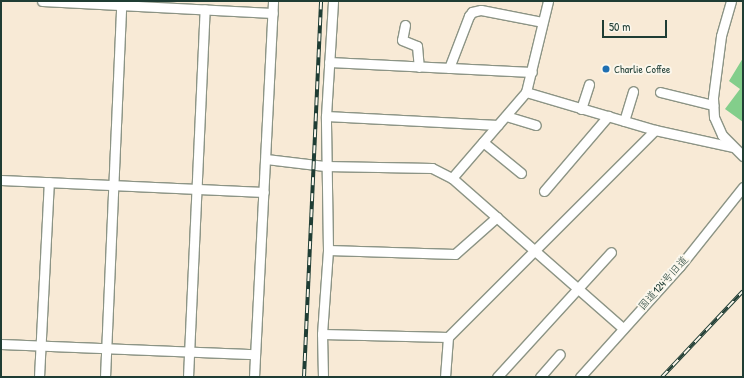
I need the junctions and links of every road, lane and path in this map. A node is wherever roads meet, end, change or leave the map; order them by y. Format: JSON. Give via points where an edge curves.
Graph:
{"nodes":[{"id":1,"x":42,"y":1,"type":"edge"},
{"id":2,"x":52,"y":1,"type":"edge"},
{"id":3,"x":273,"y":1,"type":"edge"},
{"id":4,"x":333,"y":1,"type":"edge"},
{"id":5,"x":548,"y":1,"type":"edge"},
{"id":6,"x":728,"y":1,"type":"edge"},
{"id":7,"x":121,"y":5,"type":"junction"},
{"id":8,"x":205,"y":9,"type":"junction"},
{"id":9,"x":273,"y":12,"type":"junction"},
{"id":10,"x":542,"y":22,"type":"junction"},
{"id":11,"x":405,"y":25,"type":"dead end"},
{"id":12,"x":329,"y":62,"type":"junction"},
{"id":13,"x":419,"y":67,"type":"junction"},
{"id":14,"x":449,"y":68,"type":"junction"},
{"id":15,"x":532,"y":72,"type":"junction"},
{"id":16,"x":589,"y":84,"type":"dead end"},
{"id":17,"x":633,"y":91,"type":"dead end"},
{"id":18,"x":526,"y":92,"type":"junction"},
{"id":19,"x":660,"y":92,"type":"dead end"},
{"id":20,"x":713,"y":105,"type":"junction"},
{"id":21,"x":581,"y":108,"type":"junction"},
{"id":22,"x":326,"y":116,"type":"junction"},
{"id":23,"x":506,"y":116,"type":"junction"},
{"id":24,"x":608,"y":116,"type":"junction"},
{"id":25,"x":624,"y":121,"type":"junction"},
{"id":26,"x":498,"y":125,"type":"junction"},
{"id":27,"x":536,"y":125,"type":"dead end"},
{"id":28,"x":655,"y":130,"type":"junction"},
{"id":29,"x":483,"y":142,"type":"junction"},
{"id":30,"x":732,"y":147,"type":"junction"},
{"id":31,"x":743,"y":156,"type":"edge"},
{"id":32,"x":266,"y":160,"type":"junction"},
{"id":33,"x":325,"y":166,"type":"junction"},
{"id":34,"x":521,"y":173,"type":"dead end"},
{"id":35,"x":452,"y":178,"type":"junction"},
{"id":36,"x":1,"y":180,"type":"edge"},
{"id":37,"x":49,"y":182,"type":"junction"},
{"id":38,"x":113,"y":185,"type":"junction"},
{"id":39,"x":743,"y":187,"type":"edge"},
{"id":40,"x":198,"y":189,"type":"junction"},
{"id":41,"x":544,"y":191,"type":"dead end"},
{"id":42,"x":264,"y":192,"type":"junction"},
{"id":43,"x":497,"y":217,"type":"junction"},
{"id":44,"x":328,"y":250,"type":"junction"},
{"id":45,"x":536,"y":252,"type":"junction"},
{"id":46,"x":611,"y":252,"type":"dead end"},
{"id":47,"x":579,"y":289,"type":"junction"},
{"id":48,"x":623,"y":328,"type":"junction"},
{"id":49,"x":322,"y":334,"type":"junction"},
{"id":50,"x":448,"y":337,"type":"junction"},
{"id":51,"x":1,"y":344,"type":"edge"},
{"id":52,"x":40,"y":346,"type":"junction"},
{"id":53,"x":106,"y":348,"type":"junction"},
{"id":54,"x":189,"y":351,"type":"junction"},
{"id":55,"x":255,"y":354,"type":"junction"},
{"id":56,"x":560,"y":354,"type":"dead end"},
{"id":57,"x":39,"y":377,"type":"edge"},
{"id":58,"x":105,"y":377,"type":"edge"},
{"id":59,"x":188,"y":377,"type":"edge"},
{"id":60,"x":254,"y":377,"type":"edge"},
{"id":61,"x":324,"y":377,"type":"edge"},
{"id":62,"x":444,"y":377,"type":"edge"},
{"id":63,"x":497,"y":377,"type":"edge"},
{"id":64,"x":540,"y":377,"type":"edge"},
{"id":65,"x":580,"y":377,"type":"edge"}],
"edges":[{"from":1,"to":2,"type":"street"},
{"from":2,"to":7,"type":"street"},
{"from":3,"to":9,"type":"street"},
{"from":4,"to":12,"type":"street"},
{"from":5,"to":10,"type":"street"},
{"from":6,"to":20,"type":"street"},
{"from":7,"to":8,"type":"street"},
{"from":7,"to":38,"type":"street"},
{"from":8,"to":9,"type":"street"},
{"from":8,"to":40,"type":"street"},
{"from":9,"to":32,"type":"street"},
{"from":10,"to":14,"type":"street","via":[[481,10],[472,12]]},
{"from":10,"to":15,"type":"street"},
{"from":11,"to":13,"type":"street","via":[[402,40],[417,46]]},
{"from":12,"to":13,"type":"street"},
{"from":12,"to":22,"type":"street"},
{"from":13,"to":14,"type":"street"},
{"from":14,"to":15,"type":"street"},
{"from":15,"to":18,"type":"street"},
{"from":16,"to":21,"type":"street"},
{"from":17,"to":25,"type":"street"},
{"from":18,"to":21,"type":"street"},
{"from":18,"to":23,"type":"street"},
{"from":19,"to":20,"type":"street"},
{"from":20,"to":30,"type":"street","via":[[719,129]]},
{"from":21,"to":24,"type":"street"},
{"from":22,"to":26,"type":"street"},
{"from":22,"to":33,"type":"street"},
{"from":23,"to":26,"type":"street"},
{"from":23,"to":27,"type":"street"},
{"from":24,"to":25,"type":"street"},
{"from":24,"to":41,"type":"street"},
{"from":25,"to":28,"type":"street"},
{"from":26,"to":29,"type":"street"},
{"from":28,"to":30,"type":"street"},
{"from":28,"to":45,"type":"street"},
{"from":29,"to":34,"type":"street"},
{"from":29,"to":35,"type":"street"},
{"from":30,"to":31,"type":"street"},
{"from":32,"to":33,"type":"street"},
{"from":32,"to":42,"type":"street"},
{"from":33,"to":35,"type":"street","via":[[432,168]]},
{"from":33,"to":44,"type":"street"},
{"from":35,"to":43,"type":"street"},
{"from":36,"to":37,"type":"street"},
{"from":37,"to":38,"type":"street"},
{"from":37,"to":52,"type":"street"},
{"from":38,"to":40,"type":"street"},
{"from":38,"to":53,"type":"street"},
{"from":39,"to":48,"type":"street","name":"国道124号旧道","via":[[680,266]]},
{"from":40,"to":42,"type":"street"},
{"from":40,"to":54,"type":"street"},
{"from":42,"to":55,"type":"street"},
{"from":43,"to":44,"type":"street","via":[[455,254]]},
{"from":43,"to":45,"type":"street"},
{"from":44,"to":49,"type":"street"},
{"from":45,"to":47,"type":"street"},
{"from":45,"to":50,"type":"street"},
{"from":46,"to":47,"type":"street"},
{"from":47,"to":48,"type":"street"},
{"from":47,"to":63,"type":"street"},
{"from":48,"to":65,"type":"street","name":"国道124号旧道"},
{"from":49,"to":50,"type":"street"},
{"from":49,"to":61,"type":"street"},
{"from":50,"to":62,"type":"street"},
{"from":51,"to":52,"type":"street"},
{"from":52,"to":53,"type":"street"},
{"from":52,"to":57,"type":"street"},
{"from":53,"to":54,"type":"street"},
{"from":53,"to":58,"type":"street"},
{"from":54,"to":55,"type":"street"},
{"from":54,"to":59,"type":"street"},
{"from":55,"to":60,"type":"street"},
{"from":56,"to":64,"type":"street"}]}
